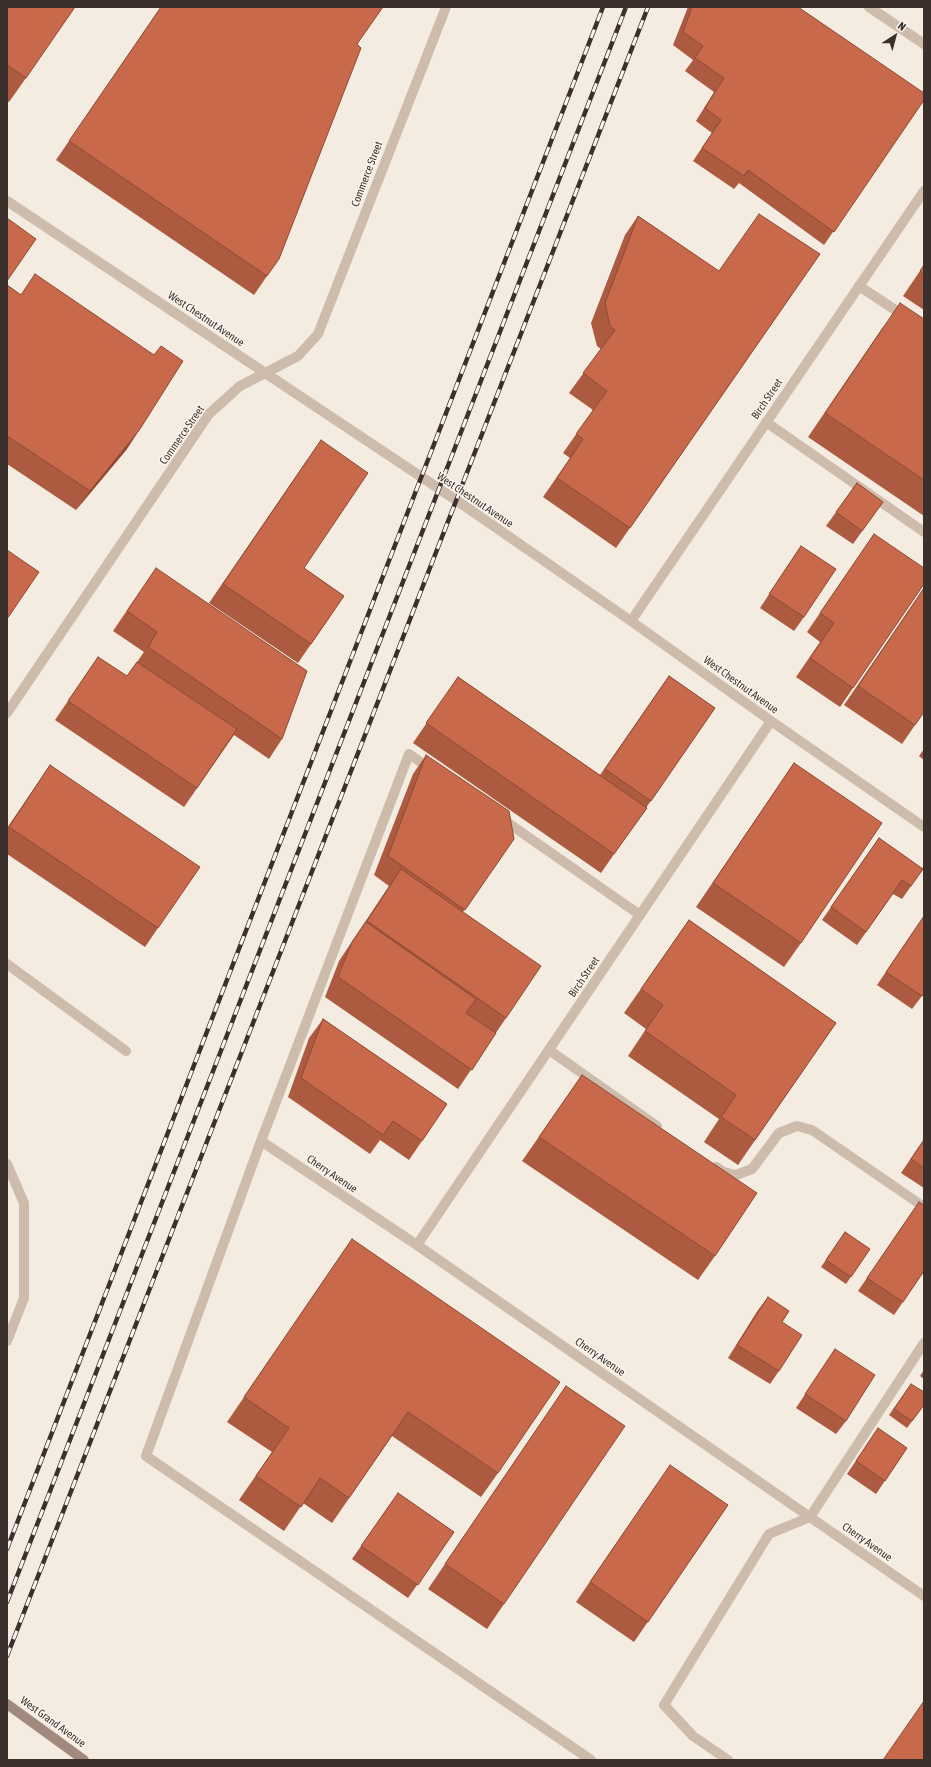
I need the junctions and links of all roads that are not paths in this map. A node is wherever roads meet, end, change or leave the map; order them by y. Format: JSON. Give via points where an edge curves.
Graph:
{"nodes":[{"id":1,"x":446,"y":7,"type":"edge"},
{"id":2,"x":870,"y":7,"type":"edge"},
{"id":3,"x":924,"y":44,"type":"edge"},
{"id":4,"x":924,"y":191,"type":"edge"},
{"id":5,"x":7,"y":201,"type":"edge"},
{"id":6,"x":859,"y":286,"type":"junction"},
{"id":7,"x":924,"y":329,"type":"edge"},
{"id":8,"x":266,"y":374,"type":"junction"},
{"id":9,"x":766,"y":422,"type":"junction"},
{"id":10,"x":924,"y":532,"type":"edge"},
{"id":11,"x":630,"y":620,"type":"junction"},
{"id":12,"x":7,"y":713,"type":"edge"},
{"id":13,"x":771,"y":721,"type":"junction"},
{"id":14,"x":441,"y":776,"type":"edge"},
{"id":15,"x":492,"y":812,"type":"edge"},
{"id":16,"x":924,"y":827,"type":"edge"},
{"id":17,"x":640,"y":915,"type":"junction"},
{"id":18,"x":7,"y":964,"type":"edge"},
{"id":19,"x":549,"y":1050,"type":"junction"},
{"id":20,"x":126,"y":1051,"type":"dead end"},
{"id":21,"x":666,"y":1132,"type":"edge"},
{"id":22,"x":261,"y":1141,"type":"junction"},
{"id":23,"x":705,"y":1159,"type":"edge"},
{"id":24,"x":7,"y":1164,"type":"edge"},
{"id":25,"x":924,"y":1207,"type":"edge"},
{"id":26,"x":417,"y":1246,"type":"junction"},
{"id":27,"x":7,"y":1341,"type":"edge"},
{"id":28,"x":924,"y":1343,"type":"edge"},
{"id":29,"x":810,"y":1517,"type":"junction"},
{"id":30,"x":924,"y":1596,"type":"edge"},
{"id":31,"x":7,"y":1704,"type":"edge"},
{"id":32,"x":84,"y":1760,"type":"edge"},
{"id":33,"x":591,"y":1760,"type":"edge"},
{"id":34,"x":728,"y":1760,"type":"edge"}],
"edges":[{"from":1,"to":8,"type":"street","name":"Commerce Street","via":[[318,334],[298,356]]},
{"from":2,"to":3,"type":"street"},
{"from":4,"to":6,"type":"street","name":"Birch Street"},
{"from":5,"to":8,"type":"street","name":"West Chestnut Avenue"},
{"from":6,"to":7,"type":"street"},
{"from":6,"to":9,"type":"street","name":"Birch Street"},
{"from":8,"to":11,"type":"street","name":"West Chestnut Avenue"},
{"from":8,"to":12,"type":"street","name":"Commerce Street","via":[[240,386],[209,414]]},
{"from":9,"to":10,"type":"street"},
{"from":9,"to":11,"type":"street","name":"Birch Street"},
{"from":11,"to":13,"type":"street","name":"West Chestnut Avenue"},
{"from":13,"to":16,"type":"street","name":"West Chestnut Avenue"},
{"from":13,"to":17,"type":"street","name":"Birch Street"},
{"from":14,"to":22,"type":"street","via":[[409,754]]},
{"from":15,"to":17,"type":"street"},
{"from":17,"to":19,"type":"street","name":"Birch Street"},
{"from":18,"to":20,"type":"street"},
{"from":19,"to":21,"type":"street"},
{"from":19,"to":26,"type":"street","name":"Birch Street"},
{"from":22,"to":26,"type":"street","name":"Cherry Avenue"},
{"from":22,"to":33,"type":"street","via":[[146,1456]]},
{"from":23,"to":25,"type":"street","via":[[724,1172],[736,1176],[752,1169],[780,1133],[797,1126],[812,1130]]},
{"from":24,"to":27,"type":"street","via":[[24,1203],[24,1298]]},
{"from":26,"to":29,"type":"street","name":"Cherry Avenue"},
{"from":28,"to":29,"type":"street"},
{"from":29,"to":30,"type":"street","name":"Cherry Avenue"},
{"from":29,"to":34,"type":"street","via":[[769,1534],[664,1705],[693,1736]]},
{"from":31,"to":32,"type":"main road","name":"West Grand Avenue"}]}
